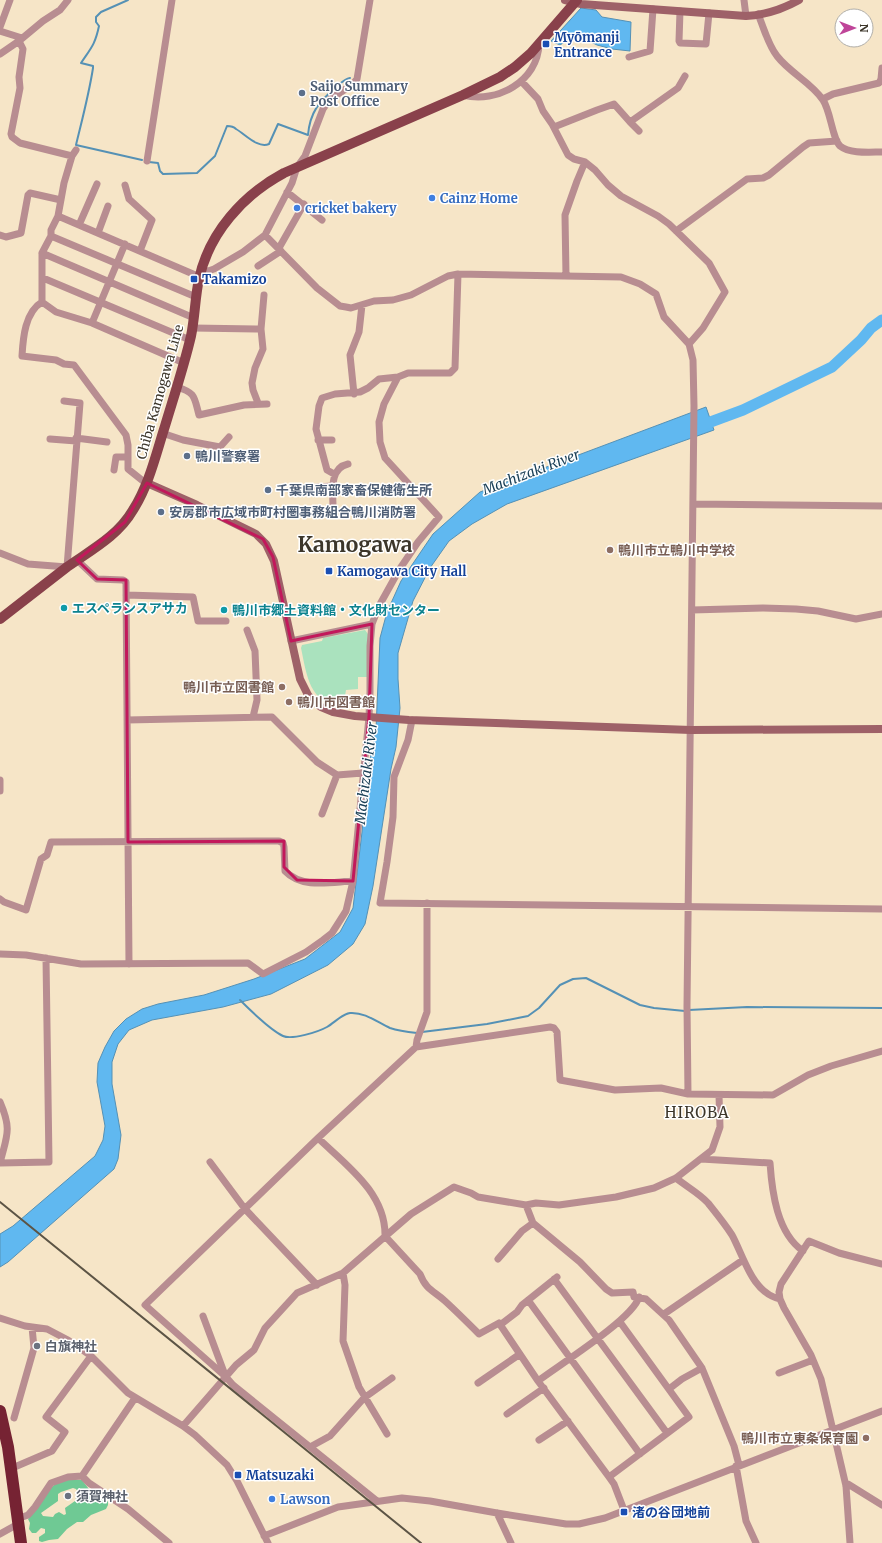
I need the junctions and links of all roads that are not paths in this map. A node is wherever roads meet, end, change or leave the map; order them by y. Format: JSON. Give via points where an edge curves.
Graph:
{"nodes":[{"id":1,"x":10,"y":0,"type":"edge"},
{"id":2,"x":68,"y":0,"type":"edge"},
{"id":3,"x":172,"y":0,"type":"edge"},
{"id":4,"x":370,"y":0,"type":"edge"},
{"id":5,"x":744,"y":0,"type":"edge"},
{"id":6,"x":799,"y":0,"type":"edge"},
{"id":7,"x":572,"y":1,"type":"edge"},
{"id":8,"x":653,"y":9,"type":"junction"},
{"id":9,"x":680,"y":11,"type":"junction"},
{"id":10,"x":709,"y":13,"type":"junction"},
{"id":11,"x":758,"y":14,"type":"junction"},
{"id":12,"x":746,"y":16,"type":"junction"},
{"id":13,"x":0,"y":27,"type":"edge"},
{"id":14,"x":0,"y":31,"type":"edge"},
{"id":15,"x":21,"y":40,"type":"junction"},
{"id":16,"x":539,"y":44,"type":"junction"},
{"id":17,"x":0,"y":54,"type":"edge"},
{"id":18,"x":629,"y":57,"type":"dead end"},
{"id":19,"x":882,"y":68,"type":"edge"},
{"id":20,"x":685,"y":76,"type":"dead end"},
{"id":21,"x":522,"y":82,"type":"junction"},
{"id":22,"x":463,"y":95,"type":"junction"},
{"id":23,"x":822,"y":99,"type":"junction"},
{"id":24,"x":630,"y":122,"type":"junction"},
{"id":25,"x":554,"y":127,"type":"junction"},
{"id":26,"x":639,"y":131,"type":"dead end"},
{"id":27,"x":837,"y":141,"type":"junction"},
{"id":28,"x":882,"y":152,"type":"edge"},
{"id":29,"x":147,"y":161,"type":"dead end"},
{"id":30,"x":585,"y":162,"type":"junction"},
{"id":31,"x":297,"y":167,"type":"junction"},
{"id":32,"x":97,"y":184,"type":"dead end"},
{"id":33,"x":125,"y":185,"type":"dead end"},
{"id":34,"x":287,"y":192,"type":"junction"},
{"id":35,"x":61,"y":200,"type":"junction"},
{"id":36,"x":304,"y":204,"type":"junction"},
{"id":37,"x":108,"y":206,"type":"dead end"},
{"id":38,"x":58,"y":216,"type":"junction"},
{"id":39,"x":322,"y":220,"type":"dead end"},
{"id":40,"x":80,"y":225,"type":"junction"},
{"id":41,"x":676,"y":231,"type":"junction"},
{"id":42,"x":98,"y":233,"type":"junction"},
{"id":43,"x":0,"y":235,"type":"edge"},
{"id":44,"x":265,"y":235,"type":"junction"},
{"id":45,"x":50,"y":236,"type":"junction"},
{"id":46,"x":125,"y":244,"type":"junction"},
{"id":47,"x":280,"y":250,"type":"junction"},
{"id":48,"x":140,"y":251,"type":"junction"},
{"id":49,"x":42,"y":254,"type":"junction"},
{"id":50,"x":117,"y":263,"type":"junction"},
{"id":51,"x":258,"y":266,"type":"dead end"},
{"id":52,"x":201,"y":274,"type":"junction"},
{"id":53,"x":458,"y":274,"type":"junction"},
{"id":54,"x":566,"y":276,"type":"junction"},
{"id":55,"x":43,"y":278,"type":"junction"},
{"id":56,"x":109,"y":282,"type":"junction"},
{"id":57,"x":264,"y":295,"type":"dead end"},
{"id":58,"x":196,"y":297,"type":"junction"},
{"id":59,"x":42,"y":302,"type":"junction"},
{"id":60,"x":101,"y":302,"type":"junction"},
{"id":61,"x":362,"y":305,"type":"junction"},
{"id":62,"x":92,"y":323,"type":"junction"},
{"id":63,"x":193,"y":323,"type":"junction"},
{"id":64,"x":261,"y":329,"type":"junction"},
{"id":65,"x":190,"y":340,"type":"junction"},
{"id":66,"x":689,"y":344,"type":"junction"},
{"id":67,"x":184,"y":363,"type":"junction"},
{"id":68,"x":398,"y":378,"type":"junction"},
{"id":69,"x":177,"y":387,"type":"junction"},
{"id":70,"x":354,"y":394,"type":"junction"},
{"id":71,"x":64,"y":401,"type":"dead end"},
{"id":72,"x":258,"y":403,"type":"junction"},
{"id":73,"x":267,"y":404,"type":"dead end"},
{"id":74,"x":162,"y":433,"type":"junction"},
{"id":75,"x":229,"y":438,"type":"dead end"},
{"id":76,"x":50,"y":439,"type":"dead end"},
{"id":77,"x":76,"y":440,"type":"junction"},
{"id":78,"x":318,"y":440,"type":"junction"},
{"id":79,"x":332,"y":440,"type":"dead end"},
{"id":80,"x":107,"y":442,"type":"dead end"},
{"id":81,"x":127,"y":456,"type":"junction"},
{"id":82,"x":348,"y":464,"type":"dead end"},
{"id":83,"x":114,"y":470,"type":"dead end"},
{"id":84,"x":334,"y":474,"type":"junction"},
{"id":85,"x":147,"y":482,"type":"junction"},
{"id":86,"x":333,"y":486,"type":"junction"},
{"id":87,"x":316,"y":487,"type":"dead end"},
{"id":88,"x":693,"y":504,"type":"junction"},
{"id":89,"x":882,"y":506,"type":"edge"},
{"id":90,"x":333,"y":507,"type":"dead end"},
{"id":91,"x":0,"y":553,"type":"edge"},
{"id":92,"x":77,"y":560,"type":"junction"},
{"id":93,"x":68,"y":567,"type":"junction"},
{"id":94,"x":126,"y":595,"type":"junction"},
{"id":95,"x":692,"y":610,"type":"junction"},
{"id":96,"x":882,"y":614,"type":"edge"},
{"id":97,"x":0,"y":619,"type":"edge"},
{"id":98,"x":226,"y":621,"type":"dead end"},
{"id":99,"x":372,"y":624,"type":"junction"},
{"id":100,"x":247,"y":630,"type":"dead end"},
{"id":101,"x":291,"y":641,"type":"junction"},
{"id":102,"x":253,"y":717,"type":"junction"},
{"id":103,"x":370,"y":717,"type":"junction"},
{"id":104,"x":127,"y":720,"type":"junction"},
{"id":105,"x":411,"y":720,"type":"junction"},
{"id":106,"x":882,"y":729,"type":"edge"},
{"id":107,"x":691,"y":730,"type":"junction"},
{"id":108,"x":363,"y":773,"type":"junction"},
{"id":109,"x":337,"y":775,"type":"junction"},
{"id":110,"x":0,"y":780,"type":"edge"},
{"id":111,"x":0,"y":791,"type":"edge"},
{"id":112,"x":322,"y":814,"type":"dead end"},
{"id":113,"x":128,"y":842,"type":"junction"},
{"id":114,"x":353,"y":881,"type":"junction"},
{"id":115,"x":0,"y":899,"type":"edge"},
{"id":116,"x":427,"y":903,"type":"junction"},
{"id":117,"x":688,"y":907,"type":"junction"},
{"id":118,"x":882,"y":909,"type":"edge"},
{"id":119,"x":0,"y":954,"type":"edge"},
{"id":120,"x":46,"y":958,"type":"junction"},
{"id":121,"x":129,"y":964,"type":"junction"},
{"id":122,"x":416,"y":1043,"type":"junction"},
{"id":123,"x":882,"y":1051,"type":"edge"},
{"id":124,"x":688,"y":1094,"type":"junction"},
{"id":125,"x":719,"y":1095,"type":"junction"},
{"id":126,"x":0,"y":1102,"type":"edge"},
{"id":127,"x":318,"y":1138,"type":"junction"},
{"id":128,"x":701,"y":1159,"type":"junction"},
{"id":129,"x":210,"y":1162,"type":"dead end"},
{"id":130,"x":676,"y":1178,"type":"junction"},
{"id":131,"x":526,"y":1205,"type":"junction"},
{"id":132,"x":245,"y":1209,"type":"junction"},
{"id":133,"x":533,"y":1223,"type":"junction"},
{"id":134,"x":385,"y":1236,"type":"junction"},
{"id":135,"x":803,"y":1251,"type":"junction"},
{"id":136,"x":498,"y":1259,"type":"dead end"},
{"id":137,"x":743,"y":1260,"type":"junction"},
{"id":138,"x":882,"y":1264,"type":"edge"},
{"id":139,"x":343,"y":1273,"type":"junction"},
{"id":140,"x":317,"y":1285,"type":"junction"},
{"id":141,"x":639,"y":1297,"type":"junction"},
{"id":142,"x":780,"y":1298,"type":"junction"},
{"id":143,"x":528,"y":1300,"type":"junction"},
{"id":144,"x":664,"y":1314,"type":"junction"},
{"id":145,"x":203,"y":1316,"type":"dead end"},
{"id":146,"x":0,"y":1318,"type":"edge"},
{"id":147,"x":620,"y":1322,"type":"junction"},
{"id":148,"x":500,"y":1325,"type":"junction"},
{"id":149,"x":32,"y":1327,"type":"junction"},
{"id":150,"x":597,"y":1338,"type":"junction"},
{"id":151,"x":520,"y":1354,"type":"junction"},
{"id":152,"x":91,"y":1356,"type":"junction"},
{"id":153,"x":569,"y":1358,"type":"junction"},
{"id":154,"x":813,"y":1360,"type":"junction"},
{"id":155,"x":702,"y":1368,"type":"junction"},
{"id":156,"x":779,"y":1373,"type":"dead end"},
{"id":157,"x":226,"y":1377,"type":"junction"},
{"id":158,"x":392,"y":1378,"type":"dead end"},
{"id":159,"x":538,"y":1380,"type":"junction"},
{"id":160,"x":478,"y":1383,"type":"dead end"},
{"id":161,"x":544,"y":1388,"type":"junction"},
{"id":162,"x":669,"y":1389,"type":"junction"},
{"id":163,"x":135,"y":1398,"type":"junction"},
{"id":164,"x":364,"y":1398,"type":"junction"},
{"id":165,"x":0,"y":1411,"type":"edge"},
{"id":166,"x":882,"y":1411,"type":"edge"},
{"id":167,"x":507,"y":1414,"type":"dead end"},
{"id":168,"x":14,"y":1418,"type":"dead end"},
{"id":169,"x":568,"y":1421,"type":"junction"},
{"id":170,"x":183,"y":1426,"type":"junction"},
{"id":171,"x":832,"y":1430,"type":"junction"},
{"id":172,"x":667,"y":1433,"type":"junction"},
{"id":173,"x":387,"y":1434,"type":"dead end"},
{"id":174,"x":539,"y":1440,"type":"dead end"},
{"id":175,"x":310,"y":1447,"type":"junction"},
{"id":176,"x":640,"y":1454,"type":"junction"},
{"id":177,"x":738,"y":1466,"type":"junction"},
{"id":178,"x":10,"y":1469,"type":"junction"},
{"id":179,"x":82,"y":1476,"type":"junction"},
{"id":180,"x":609,"y":1477,"type":"junction"},
{"id":181,"x":846,"y":1486,"type":"junction"},
{"id":182,"x":377,"y":1501,"type":"junction"},
{"id":183,"x":882,"y":1505,"type":"edge"},
{"id":184,"x":624,"y":1510,"type":"junction"},
{"id":185,"x":497,"y":1513,"type":"junction"},
{"id":186,"x":17,"y":1522,"type":"junction"},
{"id":187,"x":0,"y":1534,"type":"edge"},
{"id":188,"x":266,"y":1540,"type":"edge"},
{"id":189,"x":20,"y":1543,"type":"edge"},
{"id":190,"x":169,"y":1543,"type":"edge"},
{"id":191,"x":511,"y":1543,"type":"edge"},
{"id":192,"x":756,"y":1543,"type":"edge"},
{"id":193,"x":850,"y":1543,"type":"edge"}],
"edges":[{"from":1,"to":13,"type":"street"},
{"from":2,"to":15,"type":"street","via":[[60,10]]},
{"from":3,"to":29,"type":"street"},
{"from":4,"to":31,"type":"street","via":[[357,79],[330,100],[323,109],[305,156]]},
{"from":5,"to":12,"type":"street"},
{"from":6,"to":11,"type":"street","via":[[781,9]]},
{"from":7,"to":8,"type":"street"},
{"from":7,"to":16,"type":"main road","name":"Chiba Kamogawa Line"},
{"from":8,"to":9,"type":"street"},
{"from":8,"to":18,"type":"street","via":[[650,51]]},
{"from":9,"to":10,"type":"street"},
{"from":9,"to":10,"type":"street","via":[[680,43],[706,44]]},
{"from":10,"to":12,"type":"street"},
{"from":11,"to":12,"type":"street"},
{"from":11,"to":23,"type":"street","via":[[777,56]]},
{"from":14,"to":15,"type":"street"},
{"from":15,"to":17,"type":"street"},
{"from":15,"to":35,"type":"street","via":[[23,49],[20,88],[11,134],[20,143],[74,153]]},
{"from":16,"to":21,"type":"street","via":[[538,56]]},
{"from":16,"to":22,"type":"main road","name":"Chiba Kamogawa Line","via":[[509,71]]},
{"from":19,"to":23,"type":"street","via":[[879,83]]},
{"from":20,"to":24,"type":"street","via":[[678,88]]},
{"from":21,"to":22,"type":"street","via":[[508,90],[488,96]]},
{"from":21,"to":25,"type":"street","via":[[538,99]]},
{"from":22,"to":31,"type":"main road","name":"Chiba Kamogawa Line"},
{"from":23,"to":27,"type":"street","via":[[829,110]]},
{"from":24,"to":25,"type":"street","via":[[614,104]]},
{"from":24,"to":26,"type":"street"},
{"from":25,"to":30,"type":"street","via":[[568,155]]},
{"from":27,"to":28,"type":"street","via":[[846,149]]},
{"from":27,"to":41,"type":"street","via":[[809,143],[769,175],[747,179]]},
{"from":30,"to":41,"type":"street","via":[[621,196],[658,216]]},
{"from":30,"to":54,"type":"street","via":[[565,215]]},
{"from":31,"to":34,"type":"street"},
{"from":31,"to":52,"type":"main road","name":"Chiba Kamogawa Line","via":[[256,190],[235,211],[211,247]]},
{"from":32,"to":40,"type":"street"},
{"from":33,"to":48,"type":"street","via":[[129,199],[152,220]]},
{"from":34,"to":36,"type":"street"},
{"from":34,"to":44,"type":"street"},
{"from":35,"to":38,"type":"street"},
{"from":35,"to":43,"type":"street","via":[[30,193],[21,233],[6,237]]},
{"from":36,"to":39,"type":"street"},
{"from":36,"to":47,"type":"street"},
{"from":37,"to":42,"type":"street"},
{"from":38,"to":40,"type":"street"},
{"from":38,"to":45,"type":"street","via":[[50,230]]},
{"from":40,"to":42,"type":"street"},
{"from":41,"to":66,"type":"street","via":[[709,263],[725,292],[703,328]]},
{"from":42,"to":46,"type":"street"},
{"from":44,"to":47,"type":"street"},
{"from":44,"to":52,"type":"street","via":[[243,252]]},
{"from":45,"to":49,"type":"street"},
{"from":45,"to":50,"type":"street"},
{"from":46,"to":48,"type":"street"},
{"from":46,"to":50,"type":"street"},
{"from":47,"to":51,"type":"street"},
{"from":47,"to":61,"type":"street","via":[[317,288],[340,306],[351,308]]},
{"from":48,"to":52,"type":"street"},
{"from":49,"to":55,"type":"street"},
{"from":49,"to":56,"type":"street"},
{"from":50,"to":56,"type":"street"},
{"from":50,"to":58,"type":"street"},
{"from":52,"to":58,"type":"main road","name":"Chiba Kamogawa Line"},
{"from":53,"to":54,"type":"street"},
{"from":53,"to":61,"type":"street","via":[[448,276],[411,295]]},
{"from":53,"to":68,"type":"street","via":[[455,368],[450,373],[408,373]]},
{"from":54,"to":66,"type":"street","via":[[621,277],[640,284],[656,294],[664,317]]},
{"from":55,"to":59,"type":"street"},
{"from":55,"to":60,"type":"street"},
{"from":56,"to":60,"type":"street"},
{"from":56,"to":63,"type":"street"},
{"from":57,"to":64,"type":"street"},
{"from":58,"to":63,"type":"main road","name":"Chiba Kamogawa Line"},
{"from":59,"to":62,"type":"street","via":[[56,312]]},
{"from":59,"to":81,"type":"street","via":[[27,322],[22,356],[74,365],[126,435]]},
{"from":60,"to":62,"type":"street"},
{"from":60,"to":65,"type":"street"},
{"from":61,"to":70,"type":"street","via":[[359,332],[350,355]]},
{"from":62,"to":67,"type":"street"},
{"from":63,"to":64,"type":"street"},
{"from":63,"to":65,"type":"main road","name":"Chiba Kamogawa Line"},
{"from":64,"to":72,"type":"street","via":[[263,350],[252,383]]},
{"from":65,"to":67,"type":"main road","name":"Chiba Kamogawa Line"},
{"from":66,"to":88,"type":"street","via":[[693,360]]},
{"from":67,"to":69,"type":"main road","name":"Chiba Kamogawa Line"},
{"from":68,"to":70,"type":"street","via":[[379,379],[364,391]]},
{"from":68,"to":99,"type":"street","via":[[380,414],[382,450],[392,466],[439,517],[418,542],[400,570],[379,606]]},
{"from":69,"to":72,"type":"street","via":[[193,395],[199,415]]},
{"from":69,"to":74,"type":"main road","name":"Chiba Kamogawa Line"},
{"from":70,"to":78,"type":"street","via":[[335,394],[322,398],[316,429]]},
{"from":71,"to":77,"type":"street","via":[[80,402]]},
{"from":72,"to":73,"type":"street"},
{"from":74,"to":75,"type":"street","via":[[220,448]]},
{"from":74,"to":85,"type":"main road","name":"Chiba Kamogawa Line"},
{"from":76,"to":77,"type":"street"},
{"from":77,"to":80,"type":"street"},
{"from":77,"to":93,"type":"street"},
{"from":78,"to":79,"type":"street"},
{"from":78,"to":84,"type":"street","via":[[327,470]]},
{"from":81,"to":83,"type":"street","via":[[116,457]]},
{"from":81,"to":85,"type":"street","via":[[128,469]]},
{"from":82,"to":84,"type":"street","via":[[341,466]]},
{"from":84,"to":86,"type":"street"},
{"from":85,"to":92,"type":"main road","name":"Chiba Kamogawa Line","via":[[134,510],[125,522],[106,540]]},
{"from":85,"to":101,"type":"street","via":[[235,523],[262,539],[273,557]]},
{"from":86,"to":87,"type":"street"},
{"from":86,"to":90,"type":"street"},
{"from":88,"to":89,"type":"street"},
{"from":88,"to":95,"type":"street"},
{"from":91,"to":93,"type":"street","via":[[28,564]]},
{"from":92,"to":93,"type":"main road","name":"Chiba Kamogawa Line"},
{"from":92,"to":94,"type":"street","via":[[97,579],[126,582]]},
{"from":93,"to":97,"type":"main road","name":"Chiba Kamogawa Line"},
{"from":94,"to":98,"type":"street","via":[[193,597],[198,621]]},
{"from":94,"to":104,"type":"street"},
{"from":95,"to":96,"type":"street","via":[[763,608],[818,611],[856,619]]},
{"from":95,"to":107,"type":"street"},
{"from":99,"to":101,"type":"street"},
{"from":99,"to":103,"type":"street"},
{"from":100,"to":102,"type":"street","via":[[255,651],[257,700]]},
{"from":101,"to":103,"type":"street","via":[[300,679],[313,701],[333,712]]},
{"from":102,"to":104,"type":"street"},
{"from":102,"to":109,"type":"street","via":[[268,716],[276,719],[317,762]]},
{"from":103,"to":105,"type":"street"},
{"from":103,"to":108,"type":"street"},
{"from":104,"to":113,"type":"street"},
{"from":105,"to":107,"type":"street"},
{"from":105,"to":116,"type":"street","via":[[408,740],[394,777],[393,817],[380,903]]},
{"from":106,"to":107,"type":"street"},
{"from":107,"to":117,"type":"street"},
{"from":108,"to":109,"type":"street"},
{"from":108,"to":114,"type":"street"},
{"from":109,"to":112,"type":"street"},
{"from":110,"to":111,"type":"street"},
{"from":113,"to":114,"type":"street","via":[[279,841],[284,847],[285,871],[297,880],[307,883]]},
{"from":113,"to":115,"type":"street","via":[[51,842],[41,860],[26,910]]},
{"from":113,"to":121,"type":"street"},
{"from":114,"to":121,"type":"street","via":[[346,911],[332,933],[306,952],[262,974],[248,963]]},
{"from":116,"to":117,"type":"street"},
{"from":116,"to":122,"type":"street","via":[[427,1012]]},
{"from":117,"to":118,"type":"street"},
{"from":117,"to":124,"type":"street"},
{"from":119,"to":120,"type":"street"},
{"from":120,"to":121,"type":"street","via":[[81,964]]},
{"from":120,"to":126,"type":"street","via":[[50,1162],[0,1163],[8,1129],[7,1118]]},
{"from":122,"to":124,"type":"street","via":[[550,1027],[557,1032],[560,1080],[615,1090],[661,1088]]},
{"from":122,"to":127,"type":"street"},
{"from":123,"to":125,"type":"street","via":[[808,1075],[773,1095]]},
{"from":124,"to":125,"type":"street"},
{"from":125,"to":128,"type":"street","via":[[720,1127],[712,1150]]},
{"from":127,"to":132,"type":"street"},
{"from":127,"to":134,"type":"street","via":[[368,1187],[378,1203],[385,1225]]},
{"from":128,"to":130,"type":"street"},
{"from":128,"to":135,"type":"street","via":[[770,1163],[775,1204],[795,1245]]},
{"from":129,"to":132,"type":"street"},
{"from":130,"to":131,"type":"street","via":[[654,1188],[616,1197],[559,1205]]},
{"from":130,"to":137,"type":"street","via":[[701,1195],[730,1233]]},
{"from":131,"to":133,"type":"street"},
{"from":131,"to":134,"type":"street","via":[[478,1197],[454,1187],[411,1214]]},
{"from":132,"to":140,"type":"street"},
{"from":132,"to":157,"type":"street","via":[[145,1305]]},
{"from":133,"to":136,"type":"street","via":[[522,1231]]},
{"from":133,"to":141,"type":"street","via":[[580,1262],[606,1289],[612,1292],[633,1292],[634,1297]]},
{"from":134,"to":139,"type":"street"},
{"from":134,"to":148,"type":"street","via":[[420,1274],[427,1289],[444,1300],[479,1334],[498,1323]]},
{"from":135,"to":138,"type":"street","via":[[809,1241]]},
{"from":135,"to":142,"type":"street","via":[[782,1284]]},
{"from":137,"to":142,"type":"street","via":[[756,1283],[773,1297]]},
{"from":137,"to":144,"type":"street"},
{"from":139,"to":140,"type":"street"},
{"from":139,"to":164,"type":"street","via":[[343,1341]]},
{"from":140,"to":157,"type":"street","via":[[297,1293],[290,1300],[265,1328],[254,1350],[236,1364]]},
{"from":141,"to":144,"type":"street","via":[[646,1299]]},
{"from":141,"to":147,"type":"street","via":[[637,1303]]},
{"from":142,"to":154,"type":"street"},
{"from":143,"to":148,"type":"street"},
{"from":143,"to":150,"type":"street","via":[[556,1278]]},
{"from":143,"to":153,"type":"street"},
{"from":144,"to":155,"type":"street"},
{"from":145,"to":157,"type":"street"},
{"from":146,"to":149,"type":"street"},
{"from":147,"to":150,"type":"street"},
{"from":147,"to":162,"type":"street"},
{"from":148,"to":151,"type":"street"},
{"from":149,"to":152,"type":"street","via":[[56,1333]]},
{"from":149,"to":168,"type":"street","via":[[34,1348]]},
{"from":150,"to":153,"type":"street"},
{"from":150,"to":172,"type":"street"},
{"from":151,"to":159,"type":"street"},
{"from":151,"to":160,"type":"street"},
{"from":152,"to":163,"type":"street"},
{"from":152,"to":178,"type":"street","via":[[46,1417],[65,1432],[52,1451]]},
{"from":153,"to":159,"type":"street"},
{"from":153,"to":176,"type":"street"},
{"from":154,"to":156,"type":"street"},
{"from":154,"to":171,"type":"street","via":[[821,1378]]},
{"from":155,"to":162,"type":"street"},
{"from":155,"to":177,"type":"street","via":[[734,1446]]},
{"from":157,"to":170,"type":"street"},
{"from":157,"to":175,"type":"street"},
{"from":158,"to":164,"type":"street"},
{"from":159,"to":161,"type":"street"},
{"from":161,"to":167,"type":"street"},
{"from":161,"to":169,"type":"street"},
{"from":162,"to":172,"type":"street","via":[[689,1417]]},
{"from":163,"to":170,"type":"street"},
{"from":163,"to":179,"type":"street"},
{"from":164,"to":173,"type":"street"},
{"from":164,"to":175,"type":"street","via":[[330,1436]]},
{"from":165,"to":178,"type":"highway"},
{"from":166,"to":171,"type":"street"},
{"from":169,"to":174,"type":"street"},
{"from":169,"to":180,"type":"street"},
{"from":170,"to":188,"type":"street","via":[[227,1465]]},
{"from":171,"to":177,"type":"street"},
{"from":171,"to":181,"type":"street"},
{"from":172,"to":176,"type":"street"},
{"from":175,"to":182,"type":"street"},
{"from":176,"to":180,"type":"street"},
{"from":177,"to":184,"type":"street"},
{"from":177,"to":192,"type":"street","via":[[746,1521]]},
{"from":178,"to":186,"type":"highway"},
{"from":179,"to":186,"type":"street","via":[[68,1477],[51,1483],[35,1507]]},
{"from":179,"to":190,"type":"street"},
{"from":180,"to":184,"type":"street"},
{"from":181,"to":183,"type":"street","via":[[848,1484]]},
{"from":181,"to":193,"type":"street"},
{"from":182,"to":185,"type":"street","via":[[416,1499]]},
{"from":182,"to":188,"type":"street","via":[[338,1507]]},
{"from":184,"to":185,"type":"street","via":[[598,1520],[572,1524]]},
{"from":185,"to":191,"type":"street"},
{"from":186,"to":187,"type":"street"},
{"from":186,"to":189,"type":"highway"}]}
